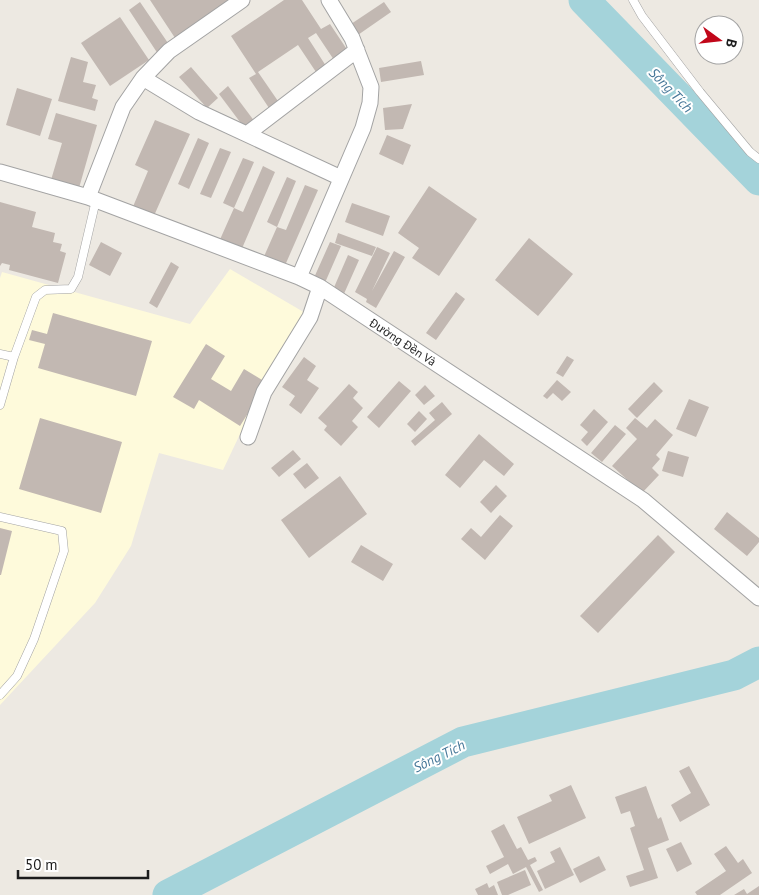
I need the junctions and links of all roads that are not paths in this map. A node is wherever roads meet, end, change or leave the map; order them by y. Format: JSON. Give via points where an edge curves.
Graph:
{"nodes":[{"id":1,"x":242,"y":0,"type":"edge"},
{"id":2,"x":329,"y":0,"type":"edge"},
{"id":3,"x":633,"y":0,"type":"edge"},
{"id":4,"x":357,"y":50,"type":"junction"},
{"id":5,"x":143,"y":78,"type":"junction"},
{"id":6,"x":247,"y":134,"type":"junction"},
{"id":7,"x":759,"y":159,"type":"edge"},
{"id":8,"x":0,"y":172,"type":"edge"},
{"id":9,"x":341,"y":178,"type":"junction"},
{"id":10,"x":92,"y":199,"type":"junction"},
{"id":11,"x":299,"y":277,"type":"junction"},
{"id":12,"x":320,"y":287,"type":"junction"},
{"id":13,"x":0,"y":354,"type":"edge"},
{"id":14,"x":14,"y":357,"type":"junction"},
{"id":15,"x":0,"y":405,"type":"edge"},
{"id":16,"x":248,"y":437,"type":"dead end"},
{"id":17,"x":0,"y":517,"type":"edge"},
{"id":18,"x":759,"y":598,"type":"edge"},
{"id":19,"x":0,"y":695,"type":"edge"}],
"edges":[{"from":1,"to":5,"type":"street","via":[[170,51]]},
{"from":2,"to":4,"type":"street"},
{"from":3,"to":7,"type":"lane","via":[[700,92]]},
{"from":4,"to":6,"type":"street"},
{"from":4,"to":9,"type":"street","via":[[371,87],[370,103]]},
{"from":5,"to":6,"type":"street","via":[[199,112]]},
{"from":5,"to":10,"type":"street","via":[[123,107]]},
{"from":6,"to":9,"type":"street"},
{"from":8,"to":10,"type":"street","name":"Đường Đền Và"},
{"from":9,"to":11,"type":"street"},
{"from":10,"to":11,"type":"street","name":"Đường Đền Và"},
{"from":10,"to":14,"type":"lane","via":[[78,277],[71,289],[44,290],[36,298]]},
{"from":11,"to":12,"type":"street","name":"Đường Đền Và"},
{"from":12,"to":16,"type":"street","via":[[310,317],[264,392]]},
{"from":12,"to":18,"type":"street","name":"Đường Đền Và","via":[[643,500]]},
{"from":13,"to":14,"type":"lane"},
{"from":14,"to":15,"type":"lane"},
{"from":17,"to":19,"type":"lane","via":[[62,532],[64,551],[18,676]]}]}
